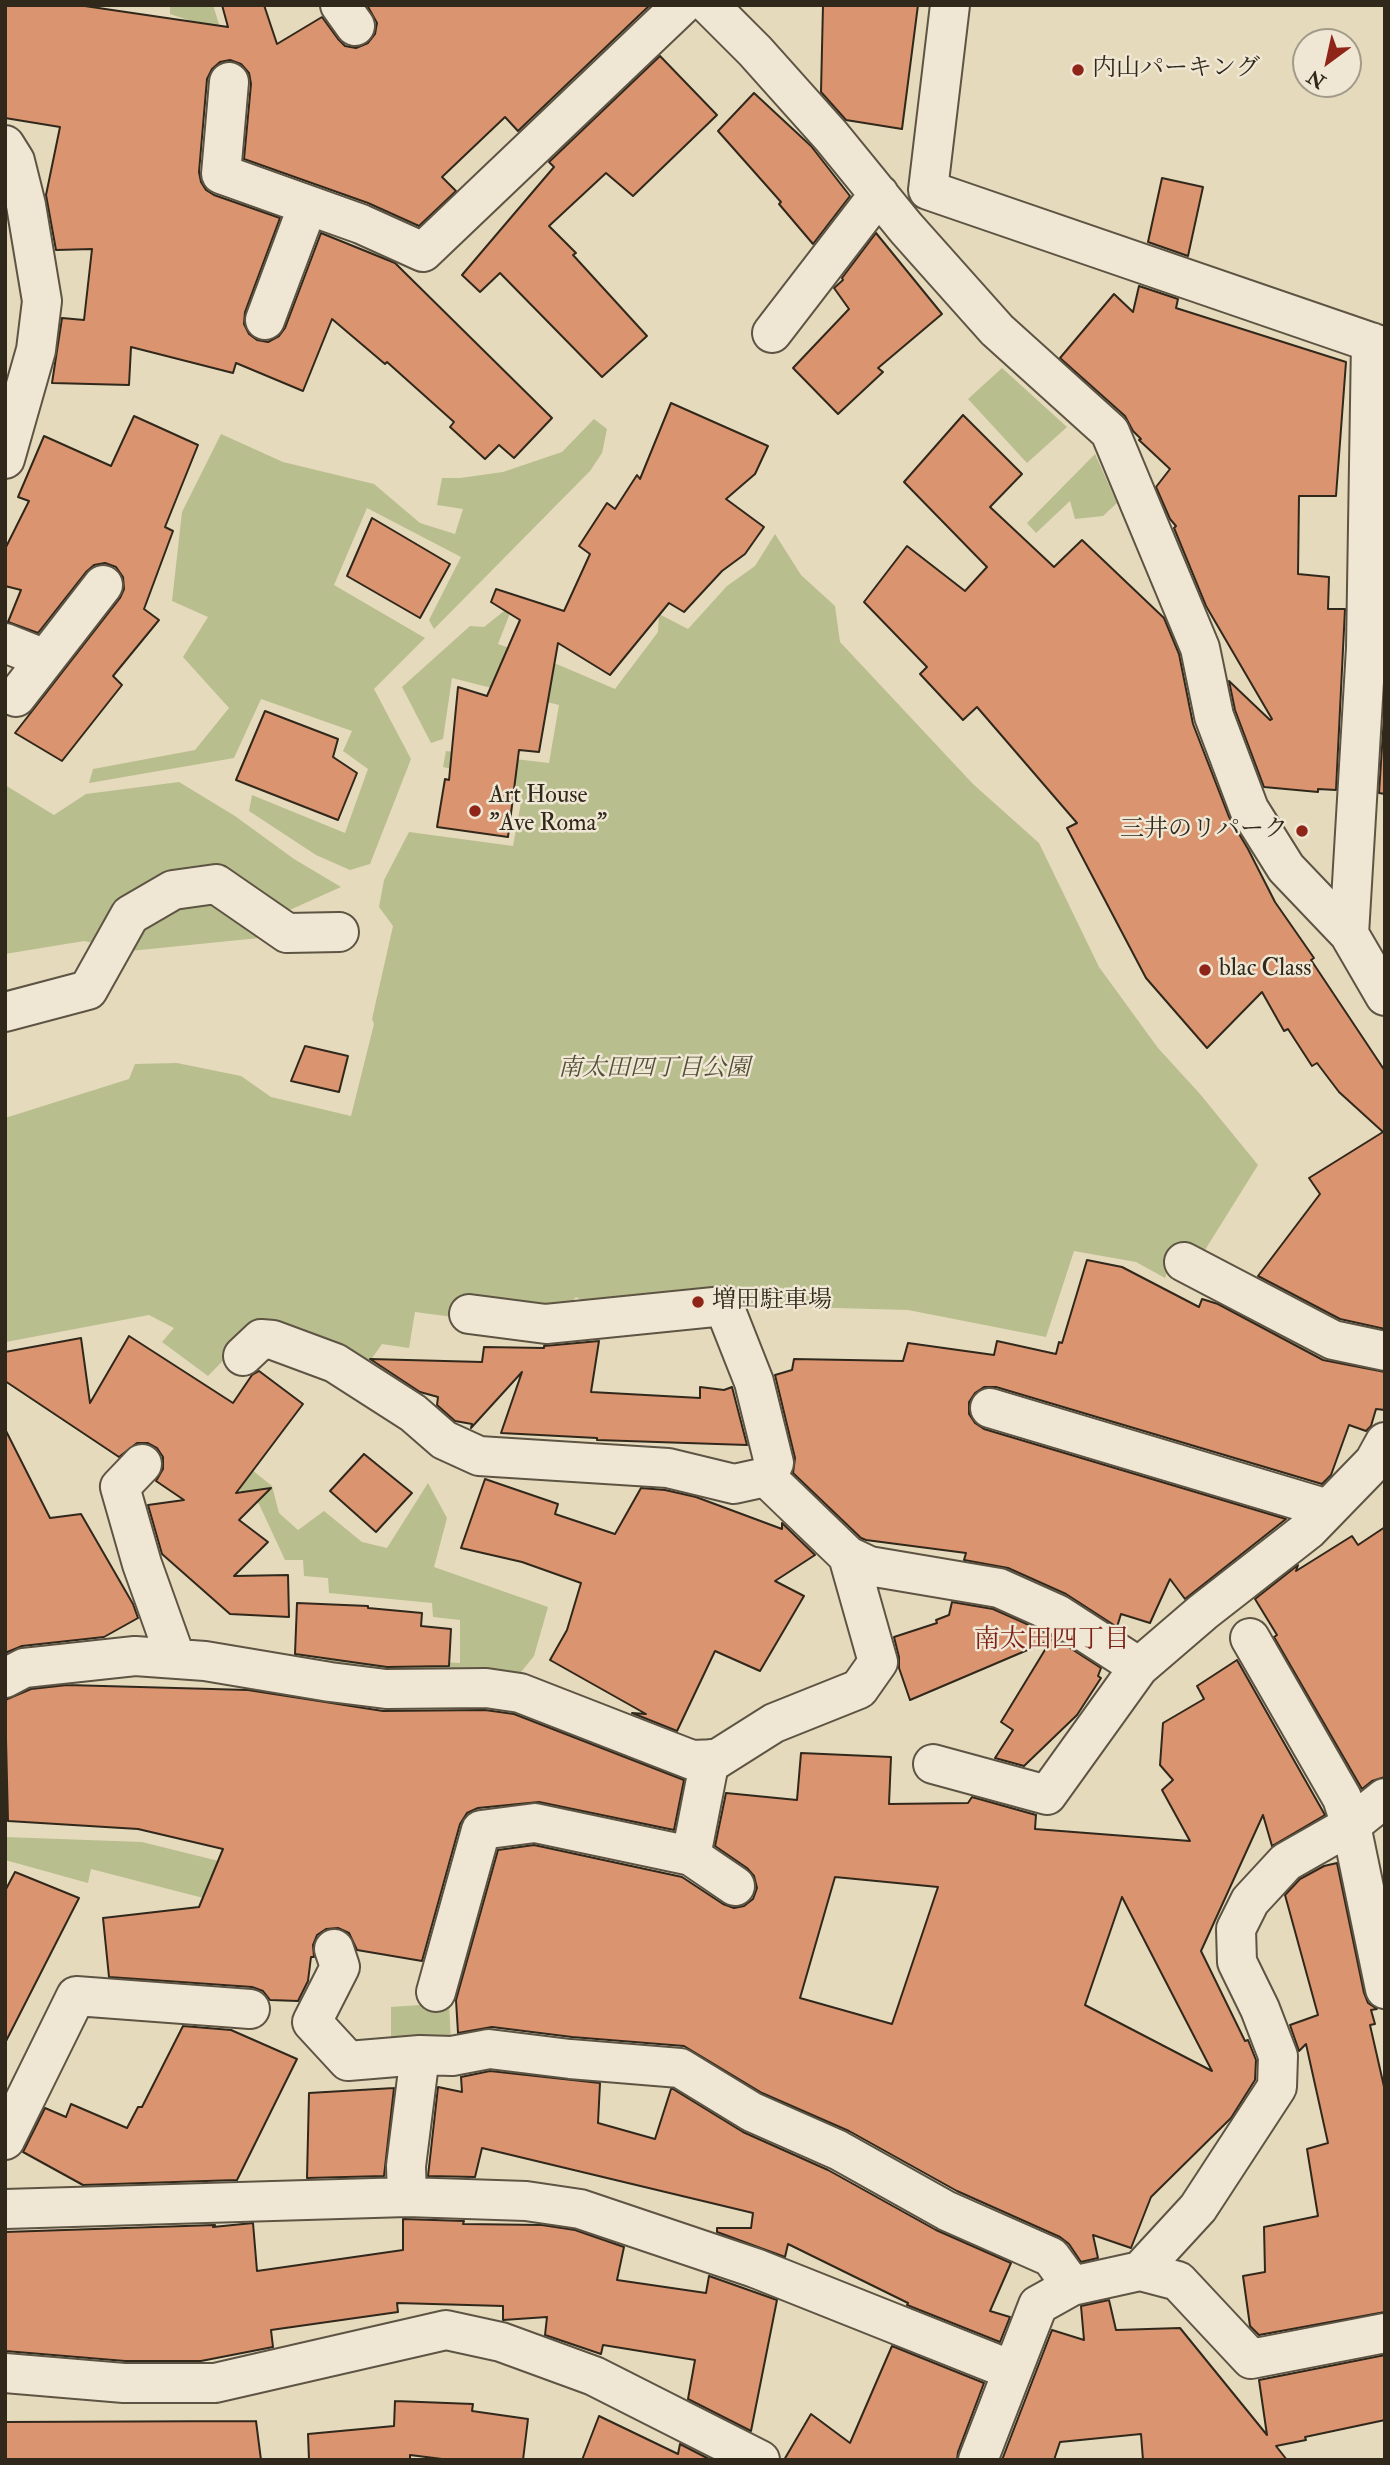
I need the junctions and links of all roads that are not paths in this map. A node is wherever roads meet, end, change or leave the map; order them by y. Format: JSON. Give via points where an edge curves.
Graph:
{"nodes":[{"id":1,"x":682,"y":5,"type":"edge"},
{"id":2,"x":709,"y":5,"type":"edge"},
{"id":3,"x":950,"y":5,"type":"edge"},
{"id":4,"x":229,"y":82,"type":"dead end"},
{"id":5,"x":5,"y":145,"type":"edge"},
{"id":6,"x":928,"y":190,"type":"junction"},
{"id":7,"x":886,"y":203,"type":"junction"},
{"id":8,"x":308,"y":205,"type":"junction"},
{"id":9,"x":265,"y":320,"type":"dead end"},
{"id":10,"x":772,"y":334,"type":"dead end"},
{"id":11,"x":1378,"y":345,"type":"edge"},
{"id":12,"x":5,"y":459,"type":"edge"},
{"id":13,"x":103,"y":585,"type":"dead end"},
{"id":14,"x":5,"y":643,"type":"edge"},
{"id":15,"x":46,"y":659,"type":"junction"},
{"id":16,"x":1374,"y":696,"type":"edge"},
{"id":17,"x":16,"y":697,"type":"dead end"},
{"id":18,"x":339,"y":932,"type":"dead end"},
{"id":19,"x":1349,"y":934,"type":"junction"},
{"id":20,"x":1385,"y":996,"type":"edge"},
{"id":21,"x":5,"y":1012,"type":"edge"},
{"id":22,"x":1184,"y":1262,"type":"dead end"},
{"id":23,"x":469,"y":1314,"type":"dead end"},
{"id":24,"x":1385,"y":1351,"type":"edge"},
{"id":25,"x":243,"y":1356,"type":"dead end"},
{"id":26,"x":990,"y":1408,"type":"dead end"},
{"id":27,"x":1385,"y":1442,"type":"edge"},
{"id":28,"x":142,"y":1464,"type":"dead end"},
{"id":29,"x":766,"y":1477,"type":"junction"},
{"id":30,"x":1328,"y":1509,"type":"junction"},
{"id":31,"x":848,"y":1556,"type":"junction"},
{"id":32,"x":1231,"y":1619,"type":"junction"},
{"id":33,"x":176,"y":1659,"type":"junction"},
{"id":34,"x":1139,"y":1667,"type":"junction"},
{"id":35,"x":5,"y":1678,"type":"edge"},
{"id":36,"x":710,"y":1759,"type":"junction"},
{"id":37,"x":933,"y":1764,"type":"dead end"},
{"id":38,"x":1385,"y":1798,"type":"edge"},
{"id":39,"x":1350,"y":1825,"type":"junction"},
{"id":40,"x":691,"y":1856,"type":"junction"},
{"id":41,"x":735,"y":1886,"type":"dead end"},
{"id":42,"x":334,"y":1949,"type":"dead end"},
{"id":43,"x":1384,"y":1982,"type":"edge"},
{"id":44,"x":436,"y":1992,"type":"dead end"},
{"id":45,"x":250,"y":2009,"type":"dead end"},
{"id":46,"x":419,"y":2055,"type":"junction"},
{"id":47,"x":5,"y":2140,"type":"edge"},
{"id":48,"x":407,"y":2197,"type":"junction"},
{"id":49,"x":5,"y":2209,"type":"edge"},
{"id":50,"x":1140,"y":2271,"type":"junction"},
{"id":51,"x":1072,"y":2286,"type":"junction"},
{"id":52,"x":1385,"y":2333,"type":"edge"},
{"id":53,"x":1011,"y":2370,"type":"junction"},
{"id":54,"x":5,"y":2373,"type":"edge"},
{"id":55,"x":760,"y":2460,"type":"edge"},
{"id":56,"x":978,"y":2460,"type":"edge"}],
"edges":[{"from":1,"to":8,"type":"street","via":[[423,252]]},
{"from":2,"to":7,"type":"street","via":[[764,60]]},
{"from":3,"to":6,"type":"street"},
{"from":4,"to":8,"type":"street","via":[[222,174]]},
{"from":5,"to":12,"type":"street","via":[[15,161],[26,205],[42,301],[36,350]]},
{"from":6,"to":7,"type":"street"},
{"from":6,"to":11,"type":"street"},
{"from":7,"to":10,"type":"street"},
{"from":7,"to":19,"type":"street","via":[[997,330],[1110,432],[1200,648],[1214,716],[1249,809],[1286,869]]},
{"from":8,"to":9,"type":"street"},
{"from":11,"to":16,"type":"street","via":[[1366,648]]},
{"from":13,"to":15,"type":"street"},
{"from":14,"to":15,"type":"street"},
{"from":15,"to":17,"type":"street"},
{"from":16,"to":19,"type":"street"},
{"from":18,"to":21,"type":"street","via":[[287,933],[216,884],[173,890],[130,915],[88,990]]},
{"from":19,"to":20,"type":"street"},
{"from":22,"to":24,"type":"street","via":[[1333,1340]]},
{"from":23,"to":29,"type":"street","via":[[546,1324],[724,1306],[754,1382],[775,1463]]},
{"from":25,"to":29,"type":"street","via":[[261,1339],[335,1363],[413,1413],[444,1440],[479,1457],[668,1468],[734,1484]]},
{"from":26,"to":30,"type":"street"},
{"from":27,"to":30,"type":"street","via":[[1374,1462]]},
{"from":28,"to":33,"type":"street","via":[[120,1488]]},
{"from":29,"to":31,"type":"street"},
{"from":30,"to":32,"type":"street"},
{"from":31,"to":34,"type":"street","via":[[869,1566],[999,1588],[1057,1614]]},
{"from":31,"to":36,"type":"street","via":[[878,1662],[859,1689],[774,1723]]},
{"from":32,"to":34,"type":"street"},
{"from":32,"to":39,"type":"street","via":[[1342,1798]]},
{"from":33,"to":35,"type":"street","via":[[135,1656],[24,1668]]},
{"from":33,"to":36,"type":"street","via":[[386,1689],[486,1688],[520,1693],[692,1760]]},
{"from":34,"to":37,"type":"street","via":[[1047,1796]]},
{"from":36,"to":40,"type":"street"},
{"from":38,"to":39,"type":"street"},
{"from":39,"to":43,"type":"street"},
{"from":39,"to":50,"type":"street","via":[[1286,1862],[1250,1901],[1236,1929],[1237,1962],[1278,2056],[1277,2087],[1198,2208]]},
{"from":40,"to":41,"type":"street"},
{"from":40,"to":44,"type":"street","via":[[535,1823],[481,1830]]},
{"from":42,"to":46,"type":"street","via":[[340,1966],[312,2022],[348,2061]]},
{"from":45,"to":47,"type":"street","via":[[76,1996]]},
{"from":46,"to":48,"type":"street","via":[[406,2166]]},
{"from":46,"to":51,"type":"street","via":[[452,2056],[489,2049],[680,2068],[752,2112],[838,2150],[947,2211],[1051,2257]]},
{"from":48,"to":49,"type":"street"},
{"from":48,"to":53,"type":"street","via":[[526,2201],[580,2209],[755,2268]]},
{"from":50,"to":51,"type":"street"},
{"from":50,"to":52,"type":"street","via":[[1178,2281],[1251,2359]]},
{"from":51,"to":53,"type":"street","via":[[1038,2305]]},
{"from":53,"to":56,"type":"street"},
{"from":54,"to":55,"type":"street","via":[[124,2383],[215,2384],[446,2330],[501,2343],[594,2376]]}]}
